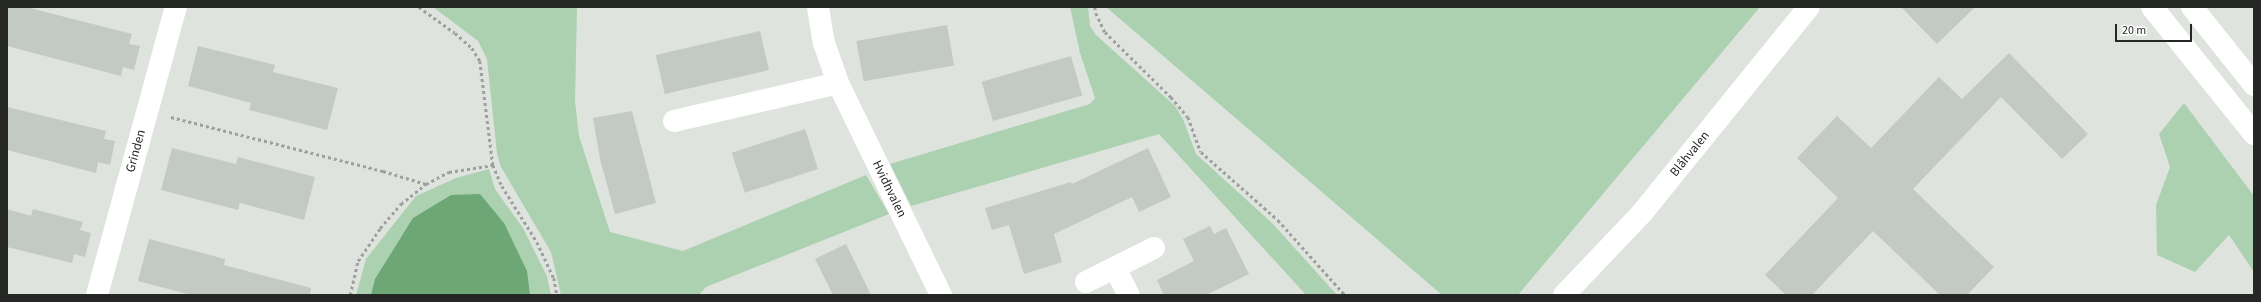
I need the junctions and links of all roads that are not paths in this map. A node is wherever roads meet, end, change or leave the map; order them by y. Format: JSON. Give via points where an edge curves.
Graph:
{"nodes":[{"id":1,"x":176,"y":7,"type":"edge"},
{"id":2,"x":818,"y":7,"type":"edge"},
{"id":3,"x":1809,"y":7,"type":"edge"},
{"id":4,"x":2152,"y":7,"type":"edge"},
{"id":5,"x":2192,"y":7,"type":"edge"},
{"id":6,"x":838,"y":83,"type":"junction"},
{"id":7,"x":2254,"y":85,"type":"edge"},
{"id":8,"x":674,"y":121,"type":"dead end"},
{"id":9,"x":2254,"y":134,"type":"edge"},
{"id":10,"x":1154,"y":248,"type":"dead end"},
{"id":11,"x":1115,"y":268,"type":"junction"},
{"id":12,"x":1086,"y":282,"type":"dead end"},
{"id":13,"x":97,"y":295,"type":"edge"},
{"id":14,"x":941,"y":295,"type":"edge"},
{"id":15,"x":1129,"y":295,"type":"edge"},
{"id":16,"x":1564,"y":295,"type":"edge"}],
"edges":[{"from":1,"to":13,"type":"street","name":"Grinden"},
{"from":2,"to":6,"type":"street","name":"Hvidhvalen","via":[[824,43]]},
{"from":3,"to":16,"type":"street","name":"Blåhvalen","via":[[1642,213]]},
{"from":4,"to":9,"type":"street"},
{"from":5,"to":7,"type":"street"},
{"from":6,"to":8,"type":"street"},
{"from":6,"to":14,"type":"street","name":"Hvidhvalen"},
{"from":10,"to":11,"type":"street"},
{"from":11,"to":12,"type":"street"},
{"from":11,"to":15,"type":"street"}]}
